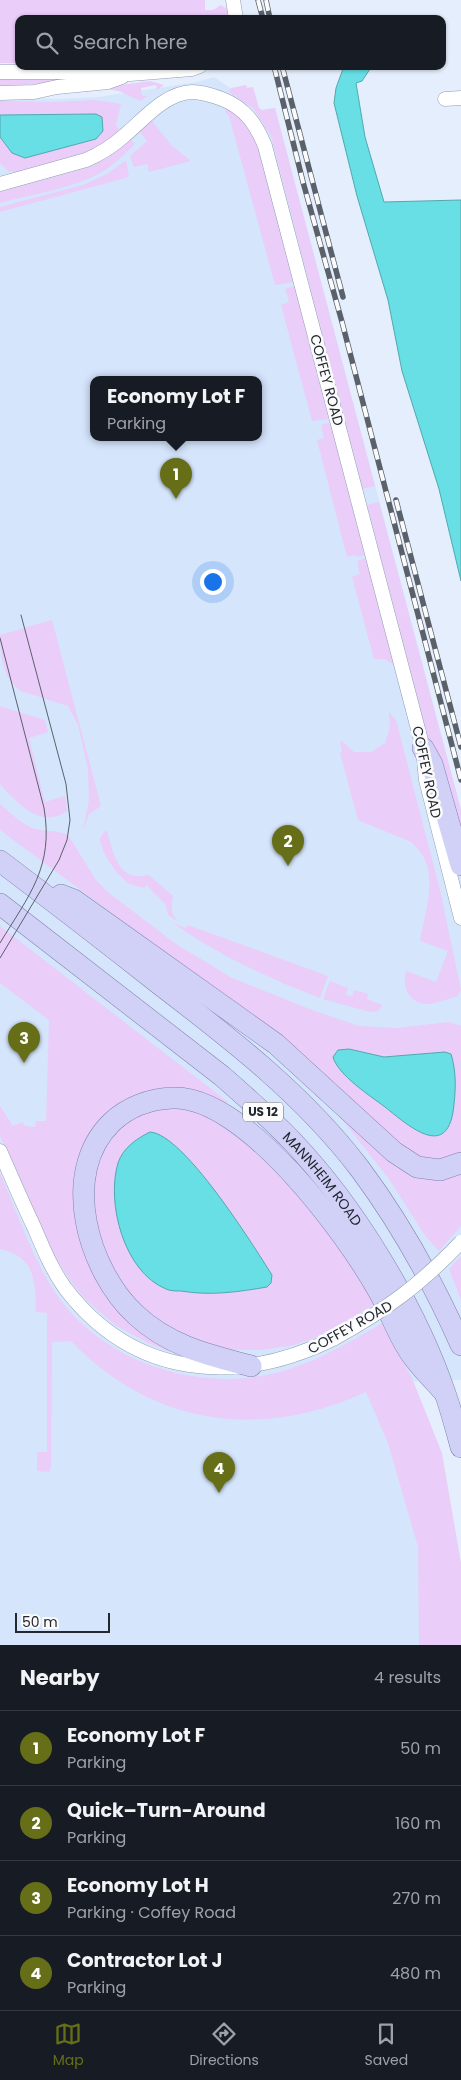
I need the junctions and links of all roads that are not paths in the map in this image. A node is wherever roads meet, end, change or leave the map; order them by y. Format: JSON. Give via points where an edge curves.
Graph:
{"nodes":[{"id":1,"x":233,"y":0,"type":"edge"},
{"id":2,"x":235,"y":15,"type":"edge"},
{"id":3,"x":175,"y":70,"type":"edge"},
{"id":4,"x":0,"y":72,"type":"edge"},
{"id":5,"x":130,"y":74,"type":"junction"},
{"id":6,"x":0,"y":93,"type":"edge"},
{"id":7,"x":445,"y":98,"type":"dead end"},
{"id":8,"x":461,"y":98,"type":"edge"},
{"id":9,"x":0,"y":184,"type":"edge"},
{"id":10,"x":423,"y":748,"type":"junction"},
{"id":11,"x":0,"y":861,"type":"edge"},
{"id":12,"x":461,"y":865,"type":"edge"},
{"id":13,"x":27,"y":882,"type":"junction"},
{"id":14,"x":0,"y":904,"type":"edge"},
{"id":15,"x":461,"y":918,"type":"edge"},
{"id":16,"x":0,"y":1151,"type":"edge"},
{"id":17,"x":461,"y":1164,"type":"edge"},
{"id":18,"x":461,"y":1242,"type":"edge"},
{"id":19,"x":461,"y":1345,"type":"edge"},
{"id":20,"x":252,"y":1366,"type":"junction"},
{"id":21,"x":444,"y":1392,"type":"junction"},
{"id":22,"x":461,"y":1447,"type":"edge"}],
"edges":[{"from":1,"to":2,"type":"street"},
{"from":3,"to":5,"type":"street"},
{"from":4,"to":5,"type":"street"},
{"from":5,"to":6,"type":"street","via":[[108,82]]},
{"from":7,"to":8,"type":"street"},
{"from":9,"to":10,"type":"street","name":"COFFEY ROAD","via":[[99,154],[156,108],[181,94],[192,92],[220,98],[245,112],[254,123],[273,174]]},
{"from":10,"to":12,"type":"main road","via":[[432,764]]},
{"from":10,"to":15,"type":"street","name":"COFFEY ROAD","via":[[426,780]]},
{"from":11,"to":13,"type":"main road","number":"US 12"},
{"from":13,"to":17,"type":"main road","via":[[74,900],[276,1044],[417,1167],[440,1170]]},
{"from":13,"to":19,"type":"main road","number":"US 12","via":[[222,1032],[299,1100],[359,1168],[388,1208],[435,1288]]},
{"from":14,"to":21,"type":"main road","name":"MANNHEIM ROAD","number":"US 12","via":[[222,1076],[293,1142],[345,1206],[388,1273],[417,1328]]},
{"from":16,"to":20,"type":"street","name":"COFFEY ROAD","via":[[47,1258],[65,1288],[90,1316],[115,1336],[170,1363],[215,1368]]},
{"from":18,"to":20,"type":"street","name":"COFFEY ROAD","bridge":true,"via":[[433,1272],[369,1319],[292,1357]]},
{"from":20,"to":21,"type":"main road","via":[[192,1350],[152,1329],[120,1299],[97,1260],[86,1221],[84,1186],[87,1166],[99,1137],[130,1108],[149,1100],[173,1097],[195,1100],[215,1108],[248,1131],[310,1191],[379,1292],[413,1357]]},
{"from":21,"to":22,"type":"main road","name":"MANNHEIM ROAD","number":"US 12"}]}
